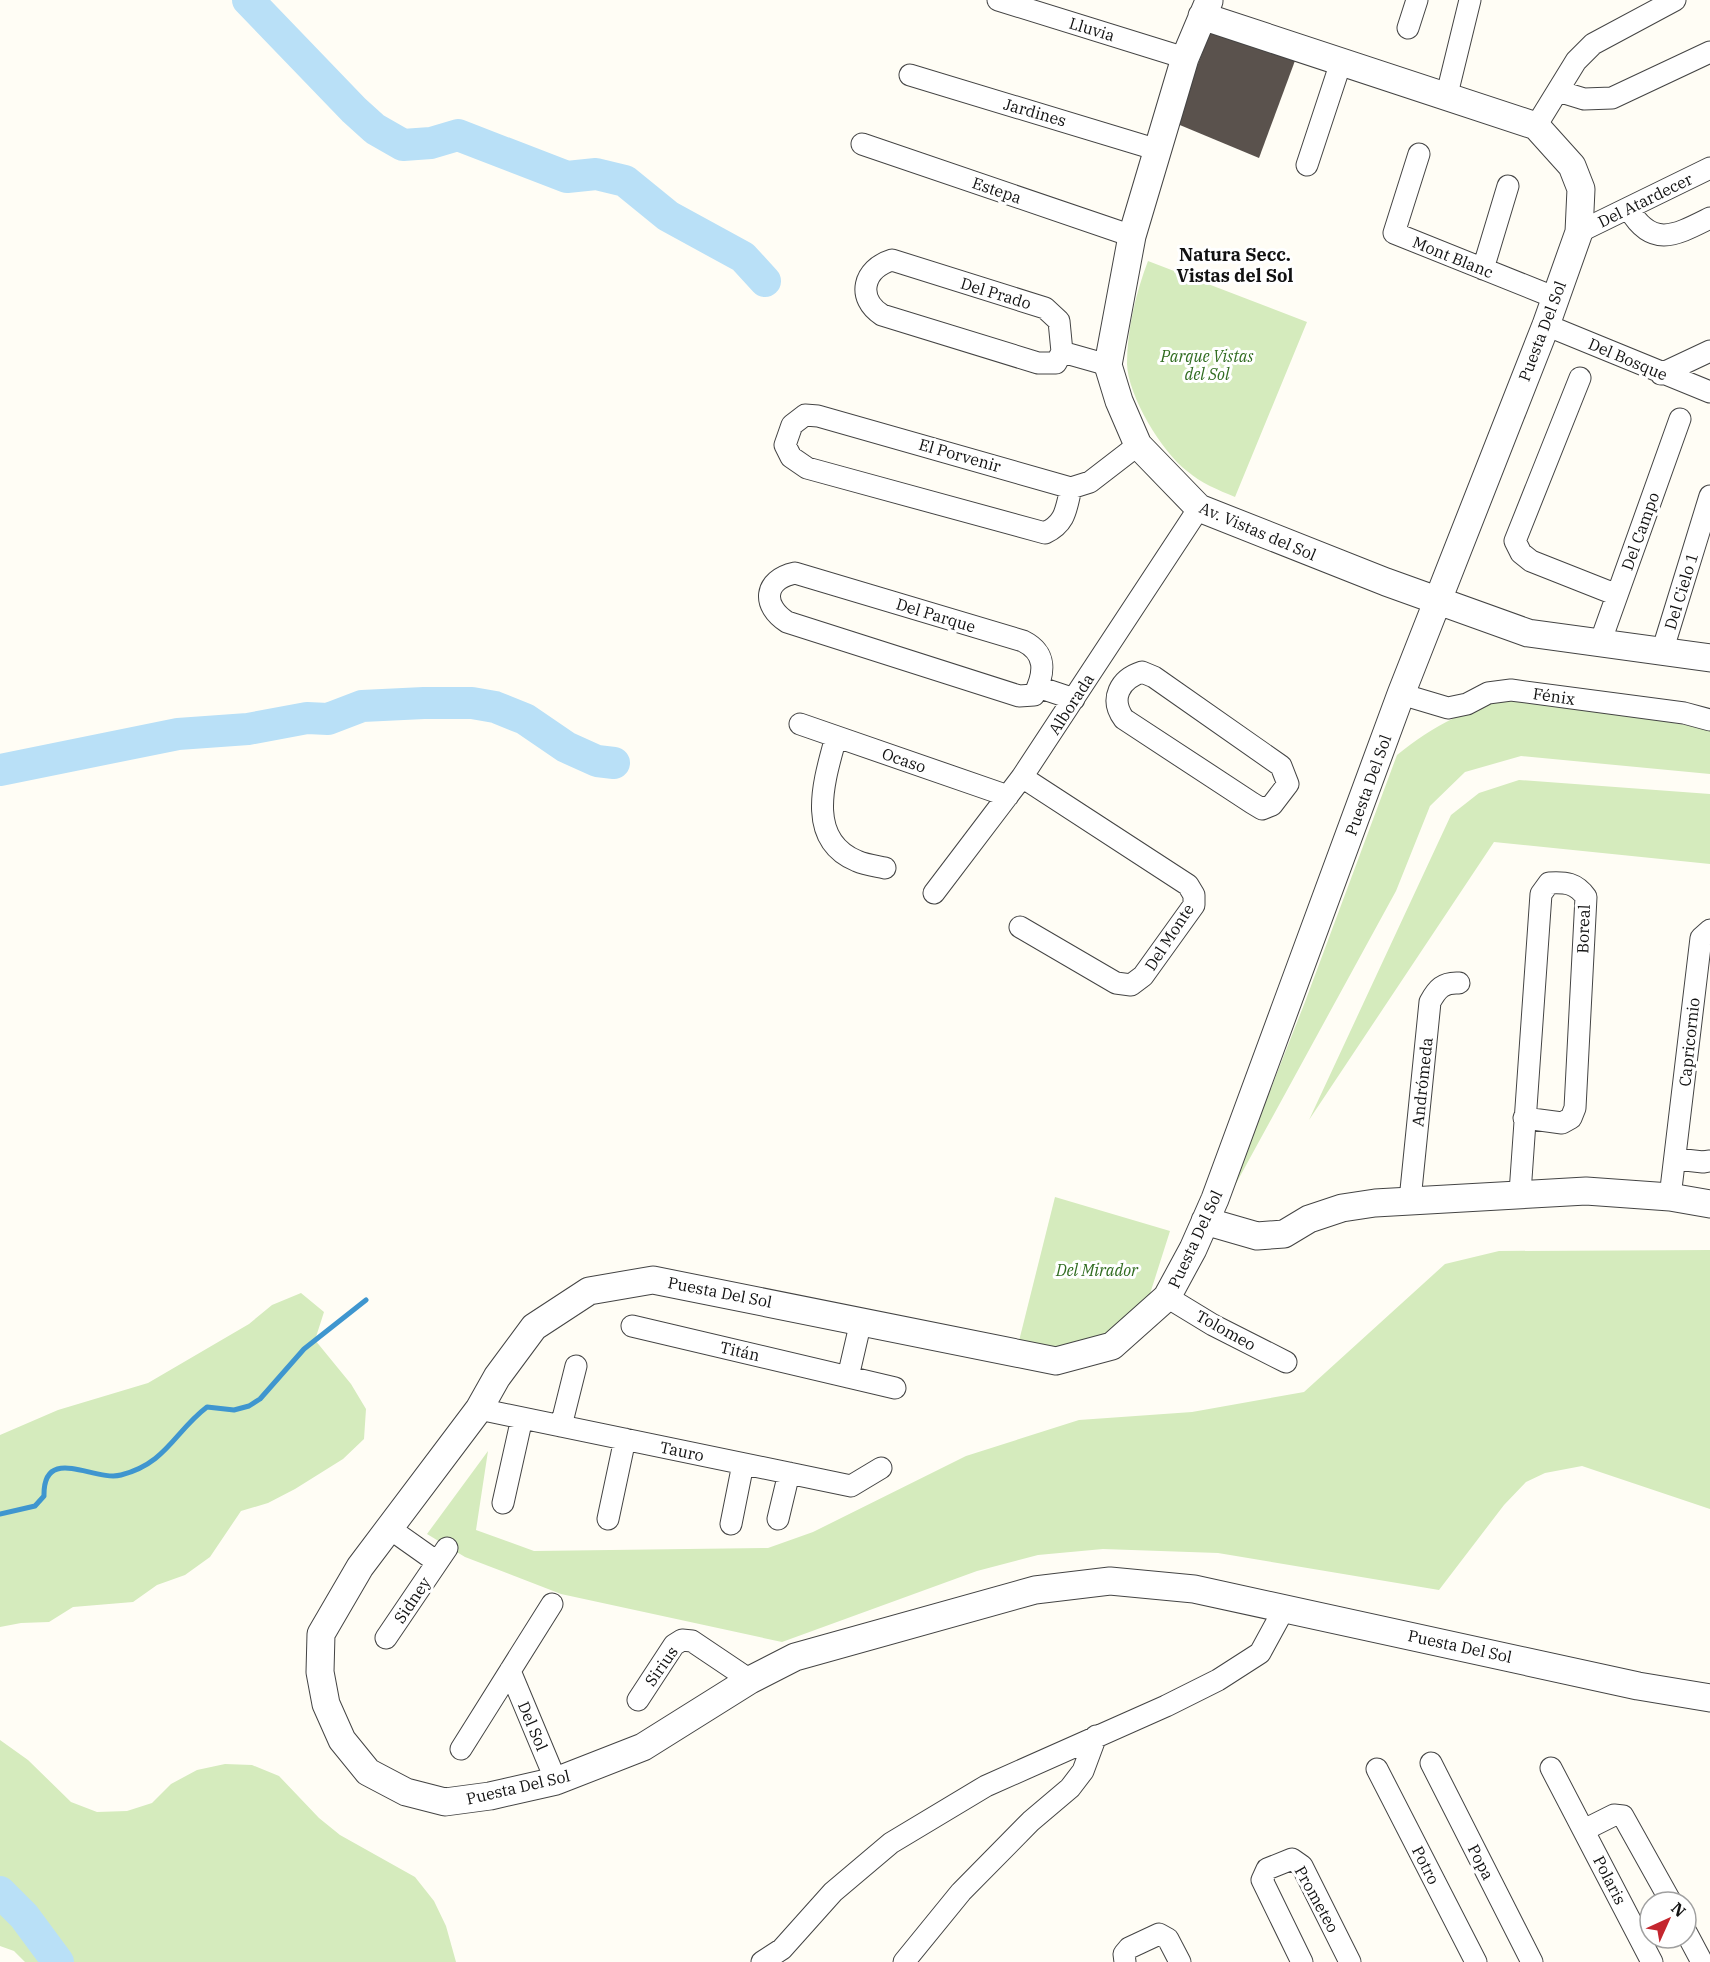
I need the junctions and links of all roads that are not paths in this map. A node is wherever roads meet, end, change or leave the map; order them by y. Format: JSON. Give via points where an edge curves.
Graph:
{"nodes":[{"id":1,"x":999,"y":0,"type":"edge"},
{"id":2,"x":1417,"y":0,"type":"edge"},
{"id":3,"x":1470,"y":0,"type":"edge"},
{"id":4,"x":1675,"y":0,"type":"edge"},
{"id":5,"x":1206,"y":8,"type":"edge"},
{"id":6,"x":1408,"y":28,"type":"dead end"},
{"id":7,"x":1710,"y":52,"type":"edge"},
{"id":8,"x":1185,"y":58,"type":"junction"},
{"id":9,"x":1341,"y":62,"type":"junction"},
{"id":10,"x":910,"y":75,"type":"dead end"},
{"id":11,"x":1558,"y":91,"type":"junction"},
{"id":12,"x":1447,"y":94,"type":"junction"},
{"id":13,"x":1536,"y":126,"type":"junction"},
{"id":14,"x":862,"y":144,"type":"dead end"},
{"id":15,"x":1158,"y":150,"type":"junction"},
{"id":16,"x":1419,"y":154,"type":"dead end"},
{"id":17,"x":1307,"y":165,"type":"dead end"},
{"id":18,"x":1710,"y":168,"type":"edge"},
{"id":19,"x":1508,"y":186,"type":"dead end"},
{"id":20,"x":1629,"y":209,"type":"junction"},
{"id":21,"x":1710,"y":218,"type":"edge"},
{"id":22,"x":1579,"y":232,"type":"junction"},
{"id":23,"x":1132,"y":236,"type":"junction"},
{"id":24,"x":1483,"y":268,"type":"junction"},
{"id":25,"x":1556,"y":298,"type":"junction"},
{"id":26,"x":1546,"y":325,"type":"junction"},
{"id":27,"x":1710,"y":351,"type":"edge"},
{"id":28,"x":1062,"y":352,"type":"junction"},
{"id":29,"x":1108,"y":365,"type":"junction"},
{"id":30,"x":1661,"y":374,"type":"junction"},
{"id":31,"x":1580,"y":378,"type":"dead end"},
{"id":32,"x":1710,"y":392,"type":"edge"},
{"id":33,"x":1680,"y":419,"type":"dead end"},
{"id":34,"x":1138,"y":445,"type":"junction"},
{"id":35,"x":1071,"y":488,"type":"junction"},
{"id":36,"x":1710,"y":496,"type":"edge"},
{"id":37,"x":1199,"y":508,"type":"junction"},
{"id":38,"x":1617,"y":595,"type":"junction"},
{"id":39,"x":1437,"y":601,"type":"junction"},
{"id":40,"x":1600,"y":643,"type":"junction"},
{"id":41,"x":1662,"y":652,"type":"junction"},
{"id":42,"x":1710,"y":658,"type":"edge"},
{"id":43,"x":1093,"y":669,"type":"junction"},
{"id":44,"x":1038,"y":687,"type":"junction"},
{"id":45,"x":1120,"y":688,"type":"junction"},
{"id":46,"x":1401,"y":694,"type":"junction"},
{"id":47,"x":1074,"y":699,"type":"junction"},
{"id":48,"x":1710,"y":720,"type":"edge"},
{"id":49,"x":800,"y":724,"type":"dead end"},
{"id":50,"x":836,"y":736,"type":"junction"},
{"id":51,"x":1022,"y":777,"type":"junction"},
{"id":52,"x":1008,"y":796,"type":"junction"},
{"id":53,"x":885,"y":868,"type":"dead end"},
{"id":54,"x":934,"y":893,"type":"dead end"},
{"id":55,"x":1020,"y":927,"type":"dead end"},
{"id":56,"x":1710,"y":930,"type":"edge"},
{"id":57,"x":1459,"y":983,"type":"dead end"},
{"id":58,"x":1524,"y":1118,"type":"junction"},
{"id":59,"x":1676,"y":1159,"type":"junction"},
{"id":60,"x":1710,"y":1161,"type":"edge"},
{"id":61,"x":1520,"y":1193,"type":"junction"},
{"id":62,"x":1670,"y":1197,"type":"junction"},
{"id":63,"x":1410,"y":1200,"type":"junction"},
{"id":64,"x":1710,"y":1204,"type":"edge"},
{"id":65,"x":1205,"y":1221,"type":"junction"},
{"id":66,"x":1167,"y":1297,"type":"junction"},
{"id":67,"x":861,"y":1321,"type":"junction"},
{"id":68,"x":632,"y":1326,"type":"dead end"},
{"id":69,"x":1286,"y":1362,"type":"dead end"},
{"id":70,"x":576,"y":1366,"type":"dead end"},
{"id":71,"x":848,"y":1377,"type":"junction"},
{"id":72,"x":895,"y":1388,"type":"dead end"},
{"id":73,"x":478,"y":1409,"type":"junction"},
{"id":74,"x":522,"y":1418,"type":"junction"},
{"id":75,"x":561,"y":1426,"type":"junction"},
{"id":76,"x":625,"y":1439,"type":"junction"},
{"id":77,"x":742,"y":1464,"type":"junction"},
{"id":78,"x":881,"y":1468,"type":"dead end"},
{"id":79,"x":789,"y":1473,"type":"junction"},
{"id":80,"x":503,"y":1503,"type":"dead end"},
{"id":81,"x":608,"y":1519,"type":"dead end"},
{"id":82,"x":778,"y":1519,"type":"dead end"},
{"id":83,"x":730,"y":1524,"type":"dead end"},
{"id":84,"x":389,"y":1528,"type":"junction"},
{"id":85,"x":552,"y":1604,"type":"dead end"},
{"id":86,"x":1284,"y":1609,"type":"junction"},
{"id":87,"x":386,"y":1638,"type":"dead end"},
{"id":88,"x":510,"y":1671,"type":"junction"},
{"id":89,"x":750,"y":1680,"type":"junction"},
{"id":90,"x":1710,"y":1698,"type":"edge"},
{"id":91,"x":638,"y":1700,"type":"dead end"},
{"id":92,"x":1096,"y":1737,"type":"junction"},
{"id":93,"x":461,"y":1749,"type":"dead end"},
{"id":94,"x":1431,"y":1763,"type":"dead end"},
{"id":95,"x":1377,"y":1768,"type":"dead end"},
{"id":96,"x":1551,"y":1768,"type":"dead end"},
{"id":97,"x":556,"y":1781,"type":"junction"},
{"id":98,"x":1584,"y":1830,"type":"junction"},
{"id":99,"x":1664,"y":1890,"type":"edge"},
{"id":100,"x":762,"y":1962,"type":"edge"},
{"id":101,"x":904,"y":1962,"type":"edge"},
{"id":102,"x":1125,"y":1962,"type":"edge"},
{"id":103,"x":1180,"y":1962,"type":"edge"},
{"id":104,"x":1302,"y":1962,"type":"edge"},
{"id":105,"x":1350,"y":1962,"type":"edge"},
{"id":106,"x":1476,"y":1962,"type":"edge"},
{"id":107,"x":1532,"y":1962,"type":"edge"},
{"id":108,"x":1652,"y":1962,"type":"edge"}],
"edges":[{"from":1,"to":8,"type":"street","name":"Lluvia"},
{"from":2,"to":6,"type":"street"},
{"from":3,"to":12,"type":"street"},
{"from":4,"to":11,"type":"street","via":[[1593,44],[1576,61]]},
{"from":5,"to":8,"type":"street","name":"Av. Vistas del Sol"},
{"from":5,"to":9,"type":"street","name":"Puesta Del Sol"},
{"from":7,"to":11,"type":"street","via":[[1612,98],[1584,99]]},
{"from":8,"to":15,"type":"street","name":"Av. Vistas del Sol"},
{"from":9,"to":12,"type":"street","name":"Puesta Del Sol"},
{"from":9,"to":17,"type":"street"},
{"from":10,"to":15,"type":"street","name":"Jardines"},
{"from":11,"to":13,"type":"street"},
{"from":12,"to":13,"type":"street","name":"Puesta Del Sol"},
{"from":13,"to":22,"type":"street","name":"Puesta Del Sol","via":[[1572,166],[1581,189]]},
{"from":14,"to":23,"type":"street","name":"Estepa"},
{"from":15,"to":23,"type":"street","name":"Av. Vistas del Sol"},
{"from":16,"to":24,"type":"street","name":"Mont Blanc","via":[[1394,233]]},
{"from":18,"to":20,"type":"street","name":"Del Atardecer"},
{"from":19,"to":24,"type":"street"},
{"from":20,"to":21,"type":"street","via":[[1637,223],[1656,236],[1671,236]]},
{"from":20,"to":22,"type":"street","name":"Del Atardecer"},
{"from":22,"to":25,"type":"street","name":"Puesta Del Sol"},
{"from":23,"to":29,"type":"street","name":"Av. Vistas del Sol"},
{"from":24,"to":25,"type":"street","name":"Mont Blanc"},
{"from":25,"to":26,"type":"street","name":"Puesta Del Sol"},
{"from":26,"to":30,"type":"street","name":"Del Bosque"},
{"from":26,"to":39,"type":"street","name":"Puesta Del Sol"},
{"from":27,"to":30,"type":"street"},
{"from":28,"to":28,"type":"street","name":"Del Prado","via":[[1059,321],[1045,308],[892,260],[873,270],[866,287],[866,298],[882,315],[1038,363],[1056,363]]},
{"from":28,"to":29,"type":"street"},
{"from":29,"to":34,"type":"street","name":"Av. Vistas del Sol"},
{"from":30,"to":32,"type":"street","name":"Del Bosque"},
{"from":31,"to":38,"type":"street","via":[[1515,541],[1531,561]]},
{"from":33,"to":38,"type":"street","name":"Del Campo"},
{"from":34,"to":35,"type":"street","via":[[1090,482]]},
{"from":34,"to":37,"type":"street","name":"Av. Vistas del Sol"},
{"from":35,"to":35,"type":"street","name":"El Porvenir","via":[[818,416],[805,415],[792,425],[785,445],[791,457],[807,468],[1045,533],[1065,518]]},
{"from":36,"to":41,"type":"street","name":"Del Cielo 1"},
{"from":37,"to":39,"type":"street","name":"Av. Vistas del Sol"},
{"from":37,"to":43,"type":"street","name":"Alborada"},
{"from":38,"to":40,"type":"street","name":"Del Campo"},
{"from":39,"to":40,"type":"street","name":"Av. Vistas del Sol","via":[[1528,633]]},
{"from":39,"to":46,"type":"street","name":"Puesta Del Sol"},
{"from":40,"to":41,"type":"street","name":"Av. Vistas del Sol"},
{"from":41,"to":42,"type":"street","name":"Av. Vistas del Sol"},
{"from":43,"to":45,"type":"street"},
{"from":43,"to":47,"type":"street","name":"Alborada"},
{"from":44,"to":44,"type":"street","name":"Del Parque","via":[[1034,695],[1019,696],[787,622],[774,614],[769,600],[772,585],[781,576],[795,573],[1023,641],[1041,655],[1044,667]]},
{"from":44,"to":47,"type":"street"},
{"from":45,"to":45,"type":"street","name":"Alborada","via":[[1117,710],[1124,719],[1262,809],[1272,805],[1288,784],[1281,766],[1154,677],[1142,672],[1129,676]]},
{"from":46,"to":48,"type":"street","name":"Fénix","via":[[1448,708],[1488,693],[1511,690],[1684,713]]},
{"from":46,"to":65,"type":"street","name":"Puesta Del Sol"},
{"from":47,"to":51,"type":"street","name":"Alborada"},
{"from":49,"to":50,"type":"street","name":"Ocaso"},
{"from":50,"to":52,"type":"street","name":"Ocaso"},
{"from":50,"to":53,"type":"street","via":[[821,793],[831,843],[857,861]]},
{"from":51,"to":52,"type":"street","name":"Alborada"},
{"from":51,"to":55,"type":"street","name":"Del Monte","via":[[1188,885],[1194,905],[1143,976],[1131,985],[1116,983]]},
{"from":52,"to":54,"type":"street","name":"Alborada"},
{"from":56,"to":59,"type":"street","name":"Capricornio","via":[[1701,938]]},
{"from":57,"to":63,"type":"street","name":"Andrómeda","via":[[1448,982],[1437,989],[1430,1002]]},
{"from":58,"to":58,"type":"street","name":"Boreal","via":[[1541,894],[1550,883],[1564,882],[1578,887],[1586,897],[1575,1108],[1571,1118],[1562,1123]]},
{"from":58,"to":61,"type":"street","name":"Boreal"},
{"from":59,"to":60,"type":"street"},
{"from":59,"to":62,"type":"street","name":"Capricornio"},
{"from":61,"to":62,"type":"street","via":[[1586,1191]]},
{"from":61,"to":63,"type":"street"},
{"from":62,"to":64,"type":"street"},
{"from":63,"to":65,"type":"street","via":[[1342,1208],[1309,1219],[1284,1234],[1257,1236]]},
{"from":65,"to":66,"type":"street","name":"Puesta Del Sol"},
{"from":66,"to":67,"type":"street","name":"Puesta Del Sol","via":[[1112,1346],[1056,1361]]},
{"from":66,"to":69,"type":"street","name":"Tolomeo"},
{"from":67,"to":71,"type":"street"},
{"from":67,"to":73,"type":"street","name":"Puesta Del Sol","via":[[653,1280],[589,1291],[534,1327]]},
{"from":68,"to":71,"type":"street","name":"Titán"},
{"from":70,"to":75,"type":"street"},
{"from":71,"to":72,"type":"street","name":"Titán"},
{"from":73,"to":74,"type":"street","name":"Tauro"},
{"from":73,"to":84,"type":"street","name":"Puesta Del Sol"},
{"from":74,"to":75,"type":"street","name":"Tauro"},
{"from":74,"to":80,"type":"street"},
{"from":75,"to":76,"type":"street","name":"Tauro"},
{"from":76,"to":77,"type":"street","name":"Tauro"},
{"from":76,"to":81,"type":"street"},
{"from":77,"to":79,"type":"street","name":"Tauro"},
{"from":77,"to":83,"type":"street"},
{"from":78,"to":79,"type":"street","name":"Tauro","via":[[851,1486]]},
{"from":79,"to":82,"type":"street"},
{"from":84,"to":87,"type":"street","name":"Sidney","via":[[442,1555]]},
{"from":84,"to":97,"type":"street","name":"Puesta Del Sol","via":[[360,1567],[321,1634],[320,1672],[326,1704],[342,1740],[368,1772],[406,1792],[445,1802]]},
{"from":85,"to":88,"type":"street"},
{"from":86,"to":89,"type":"street","name":"Puesta Del Sol","via":[[1194,1589],[1110,1581],[1035,1590],[795,1657]]},
{"from":86,"to":90,"type":"street","name":"Puesta Del Sol"},
{"from":86,"to":92,"type":"street","via":[[1260,1653],[1208,1685]]},
{"from":88,"to":93,"type":"street"},
{"from":88,"to":97,"type":"street","name":"Del Sol"},
{"from":89,"to":91,"type":"street","name":"Sirius","via":[[692,1641],[682,1640],[674,1645]]},
{"from":89,"to":97,"type":"street","name":"Puesta Del Sol","via":[[643,1747]]},
{"from":92,"to":100,"type":"street","via":[[986,1786],[891,1843],[833,1892],[782,1949]]},
{"from":92,"to":101,"type":"street","via":[[1083,1772],[1070,1788],[1031,1821],[961,1892]]},
{"from":94,"to":107,"type":"street","name":"Popa"},
{"from":95,"to":106,"type":"street","name":"Potro"},
{"from":96,"to":98,"type":"street","name":"Polaris"},
{"from":98,"to":99,"type":"street","via":[[1614,1815],[1623,1816]]},
{"from":98,"to":108,"type":"street","name":"Polaris"},
{"from":102,"to":103,"type":"street","via":[[1124,1953],[1129,1948],[1158,1934],[1168,1939]]},
{"from":104,"to":105,"type":"street","name":"Prometeo","via":[[1262,1880],[1267,1869],[1292,1859],[1302,1866]]}]}
